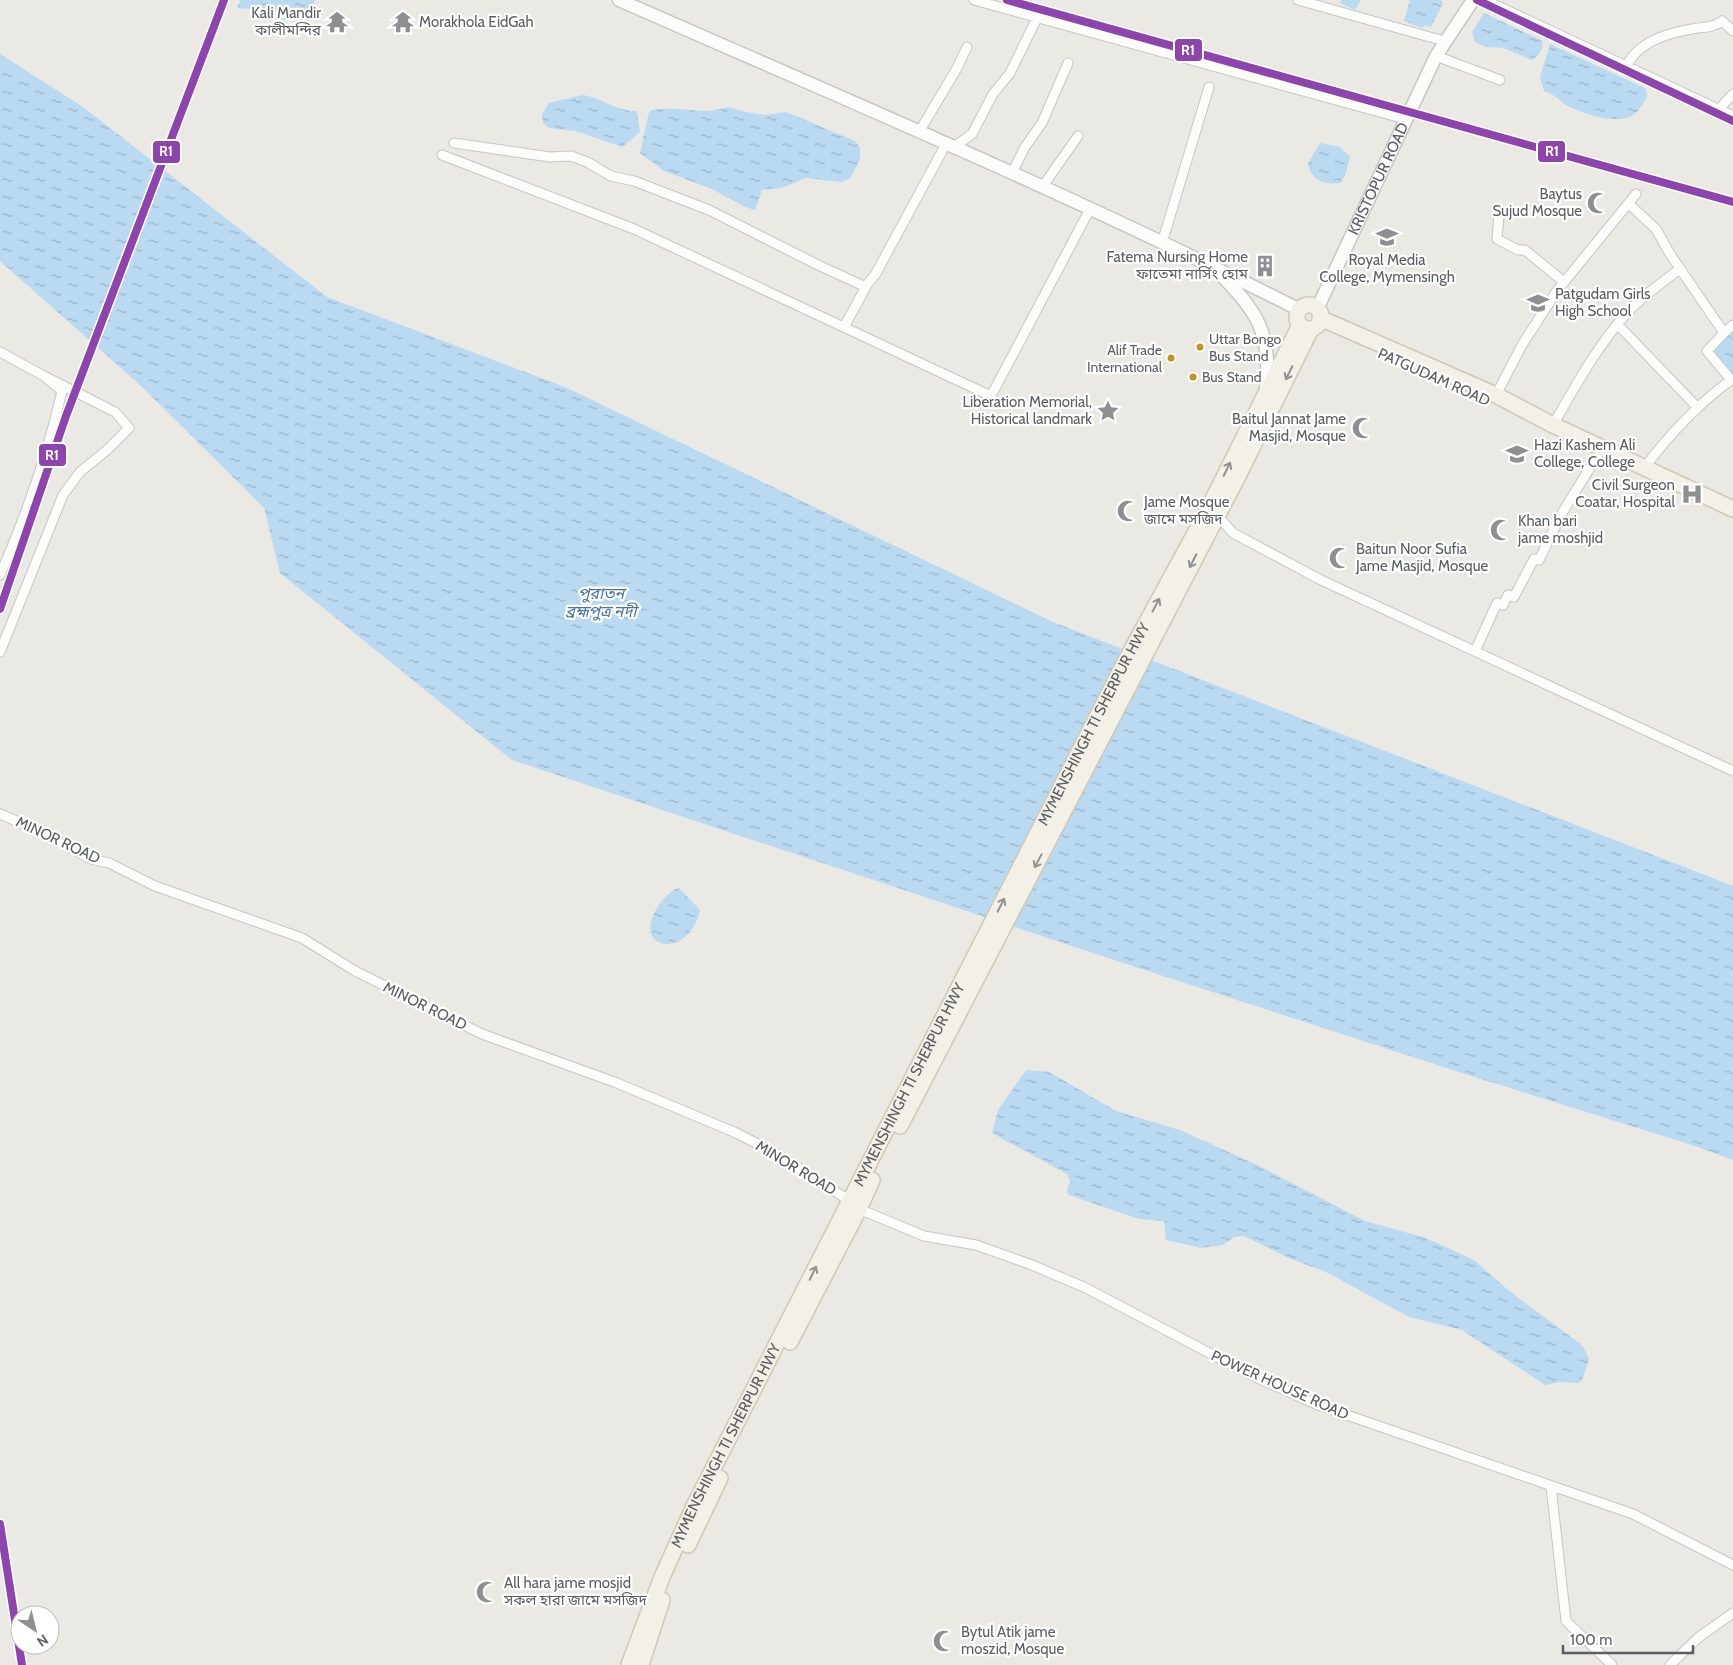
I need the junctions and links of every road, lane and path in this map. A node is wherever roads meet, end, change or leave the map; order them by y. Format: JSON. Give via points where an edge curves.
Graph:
{"nodes":[{"id":1,"x":619,"y":0,"type":"edge"},
{"id":2,"x":974,"y":0,"type":"edge"},
{"id":3,"x":1298,"y":0,"type":"edge"},
{"id":4,"x":1473,"y":0,"type":"edge"},
{"id":5,"x":1485,"y":0,"type":"edge"},
{"id":6,"x":1037,"y":18,"type":"junction"},
{"id":7,"x":1733,"y":31,"type":"edge"},
{"id":8,"x":1444,"y":41,"type":"junction"},
{"id":9,"x":967,"y":47,"type":"dead end"},
{"id":10,"x":1436,"y":56,"type":"junction"},
{"id":11,"x":1068,"y":63,"type":"dead end"},
{"id":12,"x":1626,"y":67,"type":"junction"},
{"id":13,"x":1500,"y":80,"type":"dead end"},
{"id":14,"x":1209,"y":87,"type":"dead end"},
{"id":15,"x":1733,"y":94,"type":"edge"},
{"id":16,"x":1719,"y":109,"type":"junction"},
{"id":17,"x":1733,"y":116,"type":"edge"},
{"id":18,"x":1405,"y":119,"type":"junction"},
{"id":19,"x":919,"y":132,"type":"junction"},
{"id":20,"x":1078,"y":136,"type":"dead end"},
{"id":21,"x":454,"y":143,"type":"dead end"},
{"id":22,"x":950,"y":146,"type":"junction"},
{"id":23,"x":442,"y":155,"type":"dead end"},
{"id":24,"x":1012,"y":173,"type":"junction"},
{"id":25,"x":1042,"y":186,"type":"junction"},
{"id":26,"x":1636,"y":194,"type":"dead end"},
{"id":27,"x":1629,"y":204,"type":"junction"},
{"id":28,"x":1090,"y":209,"type":"junction"},
{"id":29,"x":1499,"y":215,"type":"dead end"},
{"id":30,"x":1162,"y":243,"type":"junction"},
{"id":31,"x":1211,"y":265,"type":"junction"},
{"id":32,"x":1680,"y":269,"type":"junction"},
{"id":33,"x":1564,"y":282,"type":"junction"},
{"id":34,"x":866,"y":287,"type":"junction"},
{"id":35,"x":1311,"y":319,"type":"junction"},
{"id":36,"x":1618,"y":325,"type":"junction"},
{"id":37,"x":1733,"y":325,"type":"edge"},
{"id":38,"x":844,"y":327,"type":"junction"},
{"id":39,"x":1724,"y":333,"type":"junction"},
{"id":40,"x":0,"y":352,"type":"edge"},
{"id":41,"x":44,"y":376,"type":"junction"},
{"id":42,"x":1266,"y":390,"type":"junction"},
{"id":43,"x":1496,"y":395,"type":"junction"},
{"id":44,"x":1697,"y":407,"type":"junction"},
{"id":45,"x":1553,"y":425,"type":"junction"},
{"id":46,"x":1602,"y":448,"type":"junction"},
{"id":47,"x":1645,"y":467,"type":"junction"},
{"id":48,"x":1733,"y":509,"type":"edge"},
{"id":49,"x":1213,"y":515,"type":"junction"},
{"id":50,"x":0,"y":575,"type":"edge"},
{"id":51,"x":0,"y":652,"type":"edge"},
{"id":52,"x":1475,"y":652,"type":"junction"},
{"id":53,"x":1733,"y":771,"type":"edge"},
{"id":54,"x":0,"y":814,"type":"edge"},
{"id":55,"x":854,"y":1205,"type":"junction"},
{"id":56,"x":1551,"y":1486,"type":"junction"},
{"id":57,"x":1733,"y":1565,"type":"edge"},
{"id":58,"x":1733,"y":1613,"type":"edge"},
{"id":59,"x":629,"y":1665,"type":"edge"},
{"id":60,"x":641,"y":1665,"type":"edge"},
{"id":61,"x":1612,"y":1665,"type":"edge"},
{"id":62,"x":1670,"y":1665,"type":"edge"}],
"edges":[{"from":1,"to":19,"type":"main road"},
{"from":2,"to":6,"type":"street"},
{"from":3,"to":8,"type":"street"},
{"from":4,"to":8,"type":"main road","name":"KRISTOPUR ROAD"},
{"from":5,"to":12,"type":"street"},
{"from":6,"to":18,"type":"street"},
{"from":6,"to":22,"type":"street","via":[[1010,73],[993,94],[972,134]]},
{"from":7,"to":12,"type":"street","via":[[1722,21],[1716,26],[1671,33],[1640,49]]},
{"from":8,"to":10,"type":"main road","name":"KRISTOPUR ROAD"},
{"from":9,"to":19,"type":"street"},
{"from":10,"to":13,"type":"street"},
{"from":10,"to":18,"type":"main road","name":"KRISTOPUR ROAD"},
{"from":11,"to":24,"type":"street","via":[[1042,123]]},
{"from":12,"to":16,"type":"street"},
{"from":14,"to":30,"type":"street"},
{"from":15,"to":16,"type":"street"},
{"from":16,"to":17,"type":"street"},
{"from":18,"to":35,"type":"main road","name":"KRISTOPUR ROAD"},
{"from":19,"to":22,"type":"main road"},
{"from":20,"to":25,"type":"street"},
{"from":21,"to":34,"type":"street","via":[[550,157],[571,156],[610,176],[634,181],[709,210]]},
{"from":22,"to":24,"type":"main road"},
{"from":22,"to":34,"type":"street"},
{"from":23,"to":38,"type":"street","via":[[634,229]]},
{"from":24,"to":25,"type":"main road"},
{"from":25,"to":28,"type":"main road"},
{"from":26,"to":27,"type":"street"},
{"from":27,"to":32,"type":"street","via":[[1656,228]]},
{"from":27,"to":33,"type":"street"},
{"from":28,"to":30,"type":"main road"},
{"from":28,"to":38,"type":"street","via":[[991,396]]},
{"from":29,"to":33,"type":"street","via":[[1498,239],[1518,250],[1525,250]]},
{"from":30,"to":31,"type":"main road"},
{"from":31,"to":35,"type":"main road"},
{"from":31,"to":42,"type":"main road","via":[[1243,299],[1259,324],[1269,357]]},
{"from":32,"to":36,"type":"street","via":[[1645,295]]},
{"from":32,"to":39,"type":"street"},
{"from":33,"to":43,"type":"street","via":[[1522,345]]},
{"from":34,"to":38,"type":"street"},
{"from":35,"to":42,"type":"main road","name":"KRISTOPUR ROAD"},
{"from":35,"to":43,"type":"main road","name":"PATGUDAM ROAD"},
{"from":35,"to":45,"type":"main road","name":"PATGUDAM ROAD","via":[[1532,420]]},
{"from":35,"to":49,"type":"main road","name":"KRISTOPUR ROAD","one_way":true},
{"from":36,"to":44,"type":"street"},
{"from":36,"to":45,"type":"street","via":[[1585,370]]},
{"from":37,"to":39,"type":"street"},
{"from":39,"to":44,"type":"street","via":[[1707,351],[1731,380]]},
{"from":40,"to":41,"type":"street"},
{"from":41,"to":50,"type":"street","via":[[62,391],[52,432]]},
{"from":41,"to":51,"type":"street","via":[[115,412],[129,428],[80,472],[63,495]]},
{"from":49,"to":42,"type":"main road","name":"KRISTOPUR ROAD","one_way":true},
{"from":43,"to":45,"type":"main road","name":"PATGUDAM ROAD"},
{"from":44,"to":47,"type":"street","via":[[1665,440]]},
{"from":45,"to":46,"type":"main road","name":"PATGUDAM ROAD"},
{"from":46,"to":47,"type":"main road","name":"PATGUDAM ROAD"},
{"from":46,"to":52,"type":"street","via":[[1561,515],[1540,560],[1534,558],[1514,596],[1508,595],[1503,605],[1497,603]]},
{"from":47,"to":48,"type":"main road","name":"PATGUDAM ROAD"},
{"from":49,"to":52,"type":"street","via":[[1233,534],[1321,580]]},
{"from":49,"to":55,"type":"main road","name":"MYMENSHINGH TI SHERPUR HWY"},
{"from":52,"to":53,"type":"street"},
{"from":54,"to":55,"type":"street","name":"MINOR ROAD","via":[[155,886],[302,938],[354,971],[482,1034],[617,1083],[734,1132],[772,1151]]},
{"from":55,"to":56,"type":"street","name":"POWER HOUSE ROAD","via":[[924,1236],[976,1245],[1086,1288],[1253,1376],[1318,1405]]},
{"from":59,"to":55,"type":"main road","name":"MYMENSHINGH TI SHERPUR HWY","one_way":true,"via":[[662,1577],[694,1506]]},
{"from":55,"to":60,"type":"main road","name":"MYMENSHINGH TI SHERPUR HWY","via":[[666,1589]]},
{"from":56,"to":57,"type":"street","name":"POWER HOUSE ROAD","via":[[1633,1514]]},
{"from":56,"to":61,"type":"street","via":[[1566,1621]]},
{"from":58,"to":62,"type":"street","via":[[1699,1637]]}]}
